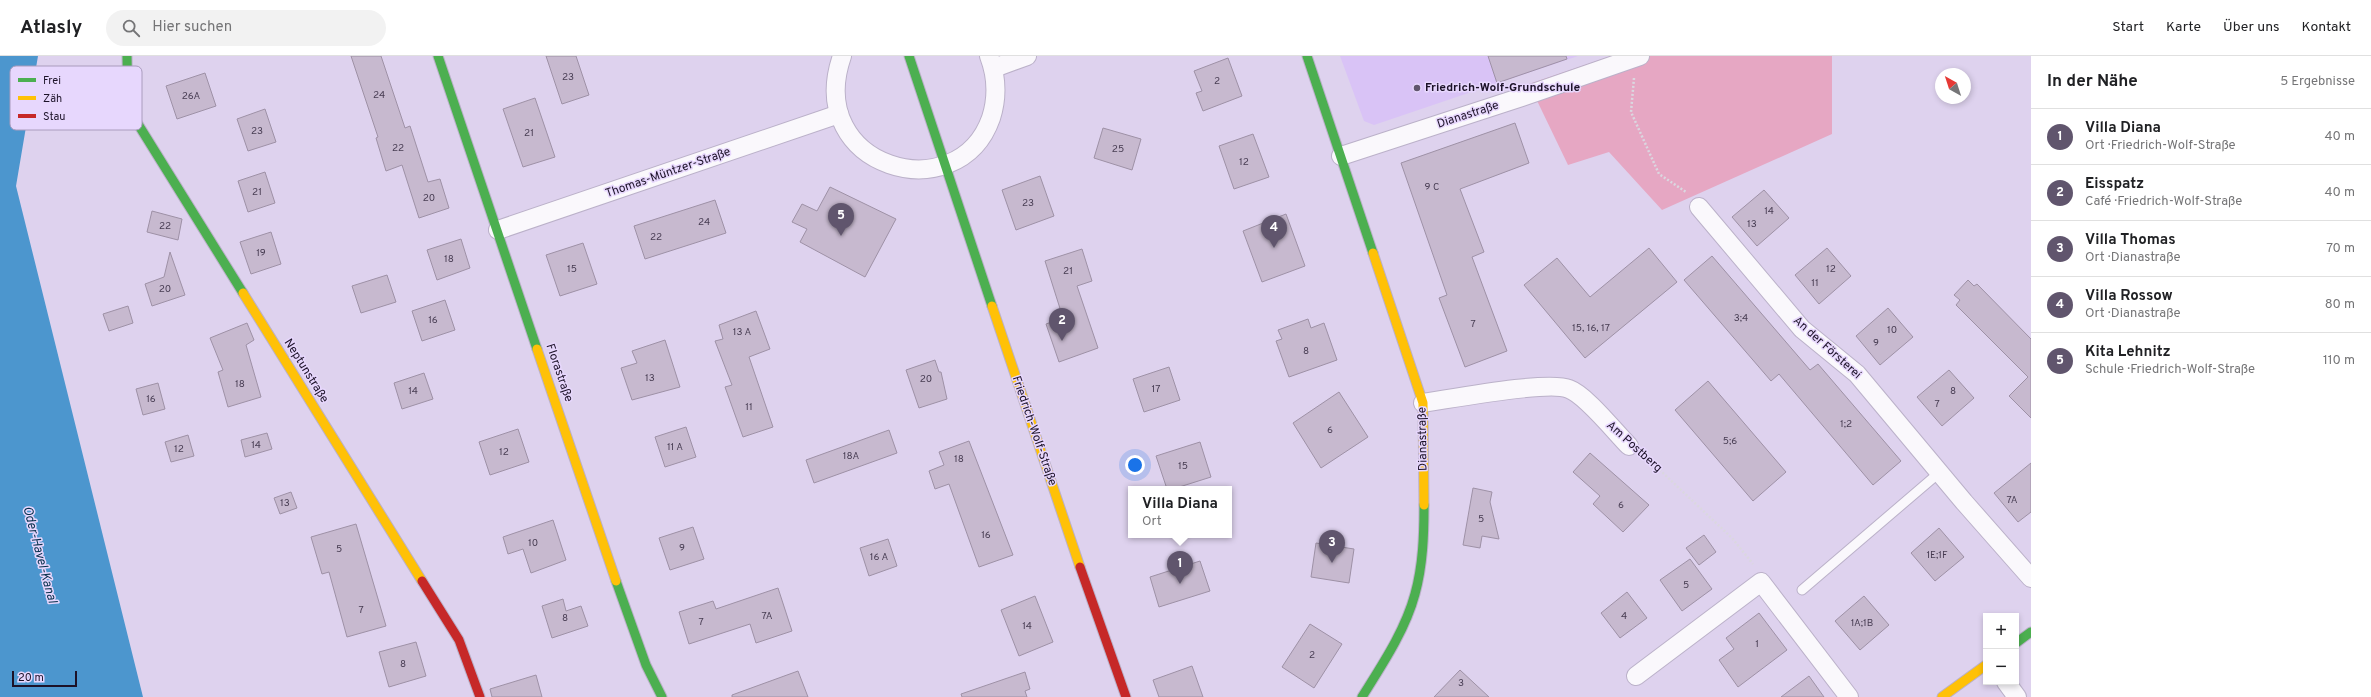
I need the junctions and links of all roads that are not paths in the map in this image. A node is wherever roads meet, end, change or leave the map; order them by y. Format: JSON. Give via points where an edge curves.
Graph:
{"nodes":[{"id":1,"x":127,"y":56,"type":"edge"},
{"id":2,"x":438,"y":56,"type":"edge"},
{"id":3,"x":842,"y":56,"type":"edge"},
{"id":4,"x":909,"y":56,"type":"edge"},
{"id":5,"x":1027,"y":56,"type":"edge"},
{"id":6,"x":1307,"y":56,"type":"edge"},
{"id":7,"x":1638,"y":57,"type":"edge"},
{"id":8,"x":991,"y":62,"type":"edge"},
{"id":9,"x":127,"y":66,"type":"edge"},
{"id":10,"x":839,"y":114,"type":"junction"},
{"id":11,"x":142,"y":130,"type":"edge"},
{"id":12,"x":1341,"y":156,"type":"junction"},
{"id":13,"x":945,"y":164,"type":"junction"},
{"id":14,"x":1699,"y":207,"type":"road end"},
{"id":15,"x":498,"y":230,"type":"junction"},
{"id":16,"x":1423,"y":403,"type":"junction"},
{"id":17,"x":1629,"y":446,"type":"road end"},
{"id":18,"x":1940,"y":472,"type":"junction"},
{"id":19,"x":2031,"y":578,"type":"edge"},
{"id":20,"x":1802,"y":590,"type":"dead end"},
{"id":21,"x":2031,"y":632,"type":"edge"},
{"id":22,"x":2019,"y":641,"type":"edge"},
{"id":23,"x":1983,"y":667,"type":"edge"},
{"id":24,"x":1636,"y":676,"type":"dead end"},
{"id":25,"x":2008,"y":685,"type":"edge"},
{"id":26,"x":480,"y":697,"type":"edge"},
{"id":27,"x":662,"y":697,"type":"edge"},
{"id":28,"x":1126,"y":697,"type":"edge"},
{"id":29,"x":1362,"y":697,"type":"edge"},
{"id":30,"x":1849,"y":697,"type":"edge"},
{"id":31,"x":1942,"y":697,"type":"edge"},
{"id":32,"x":2016,"y":697,"type":"edge"}],
"edges":[{"from":1,"to":9,"type":"street","name":"Neptunstraße"},
{"from":2,"to":15,"type":"street","name":"Florastraße"},
{"from":3,"to":10,"type":"street","via":[[835,84]]},
{"from":4,"to":13,"type":"street","name":"Friedrich-Wolf-Straße"},
{"from":5,"to":8,"type":"street"},
{"from":6,"to":12,"type":"street","name":"Dianastraße"},
{"from":7,"to":12,"type":"street","name":"Dianastraße"},
{"from":8,"to":13,"type":"street","via":[[996,94],[995,106],[988,125],[978,141],[964,154]]},
{"from":10,"to":13,"type":"street","via":[[848,134],[863,150],[881,162],[908,169],[924,169]]},
{"from":10,"to":15,"type":"street","name":"Thomas-Müntzer-Straße"},
{"from":11,"to":26,"type":"street","name":"Neptunstraße","via":[[459,640]]},
{"from":12,"to":16,"type":"street","name":"Dianastraße"},
{"from":13,"to":28,"type":"street","name":"Friedrich-Wolf-Straße","via":[[1046,470]]},
{"from":14,"to":18,"type":"street","name":"An der Försterei","via":[[1802,329],[1857,374]]},
{"from":15,"to":27,"type":"street","name":"Florastraße","via":[[629,618],[646,665]]},
{"from":16,"to":17,"type":"street","name":"Am Postberg","via":[[1548,386],[1569,388]]},
{"from":16,"to":29,"type":"street","name":"Dianastraße","via":[[1424,540],[1415,594],[1390,653]]},
{"from":18,"to":19,"type":"street","name":"An der Försterei"},
{"from":18,"to":20,"type":"lane"},
{"from":21,"to":22,"type":"street"},
{"from":23,"to":31,"type":"street"},
{"from":24,"to":30,"type":"street","via":[[1761,582]]},
{"from":25,"to":32,"type":"street"}]}
